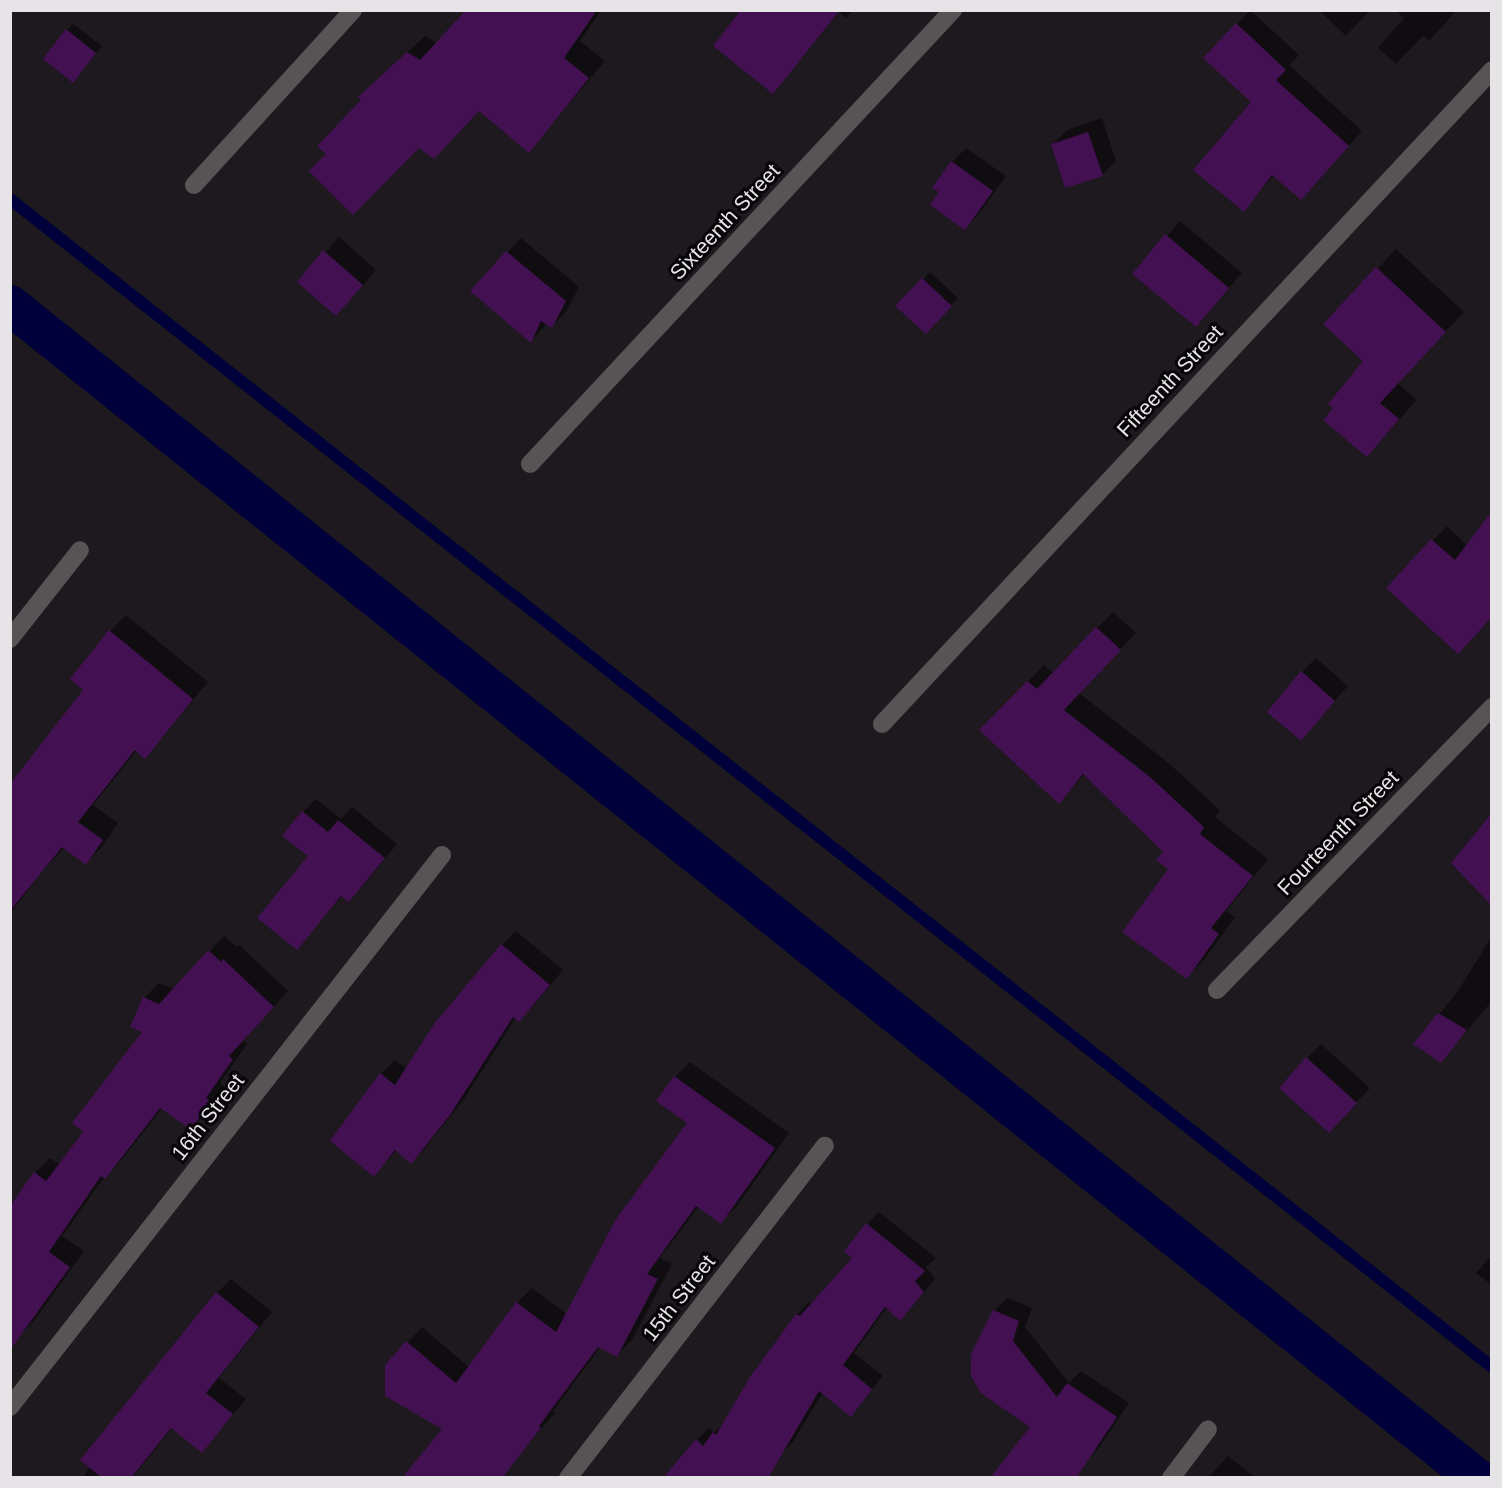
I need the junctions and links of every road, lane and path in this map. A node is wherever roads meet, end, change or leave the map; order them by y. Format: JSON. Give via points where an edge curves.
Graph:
{"nodes":[{"id":1,"x":353,"y":10,"type":"edge"},
{"id":2,"x":953,"y":10,"type":"edge"},
{"id":3,"x":1491,"y":70,"type":"edge"},
{"id":4,"x":194,"y":185,"type":"dead end"},
{"id":5,"x":530,"y":464,"type":"dead end"},
{"id":6,"x":80,"y":550,"type":"dead end"},
{"id":7,"x":10,"y":639,"type":"edge"},
{"id":8,"x":1491,"y":707,"type":"edge"},
{"id":9,"x":882,"y":723,"type":"dead end"},
{"id":10,"x":442,"y":855,"type":"dead end"},
{"id":11,"x":1217,"y":990,"type":"dead end"},
{"id":12,"x":825,"y":1146,"type":"dead end"},
{"id":13,"x":10,"y":1407,"type":"edge"},
{"id":14,"x":1208,"y":1429,"type":"dead end"},
{"id":15,"x":568,"y":1478,"type":"edge"},
{"id":16,"x":1171,"y":1478,"type":"edge"}],
"edges":[{"from":1,"to":4,"type":"street"},
{"from":2,"to":5,"type":"street","name":"Sixteenth Street"},
{"from":3,"to":9,"type":"street","name":"Fifteenth Street"},
{"from":6,"to":7,"type":"street"},
{"from":8,"to":11,"type":"street","name":"Fourteenth Street"},
{"from":10,"to":13,"type":"street","name":"16th Street"},
{"from":12,"to":15,"type":"street","name":"15th Street"},
{"from":14,"to":16,"type":"street"}]}
